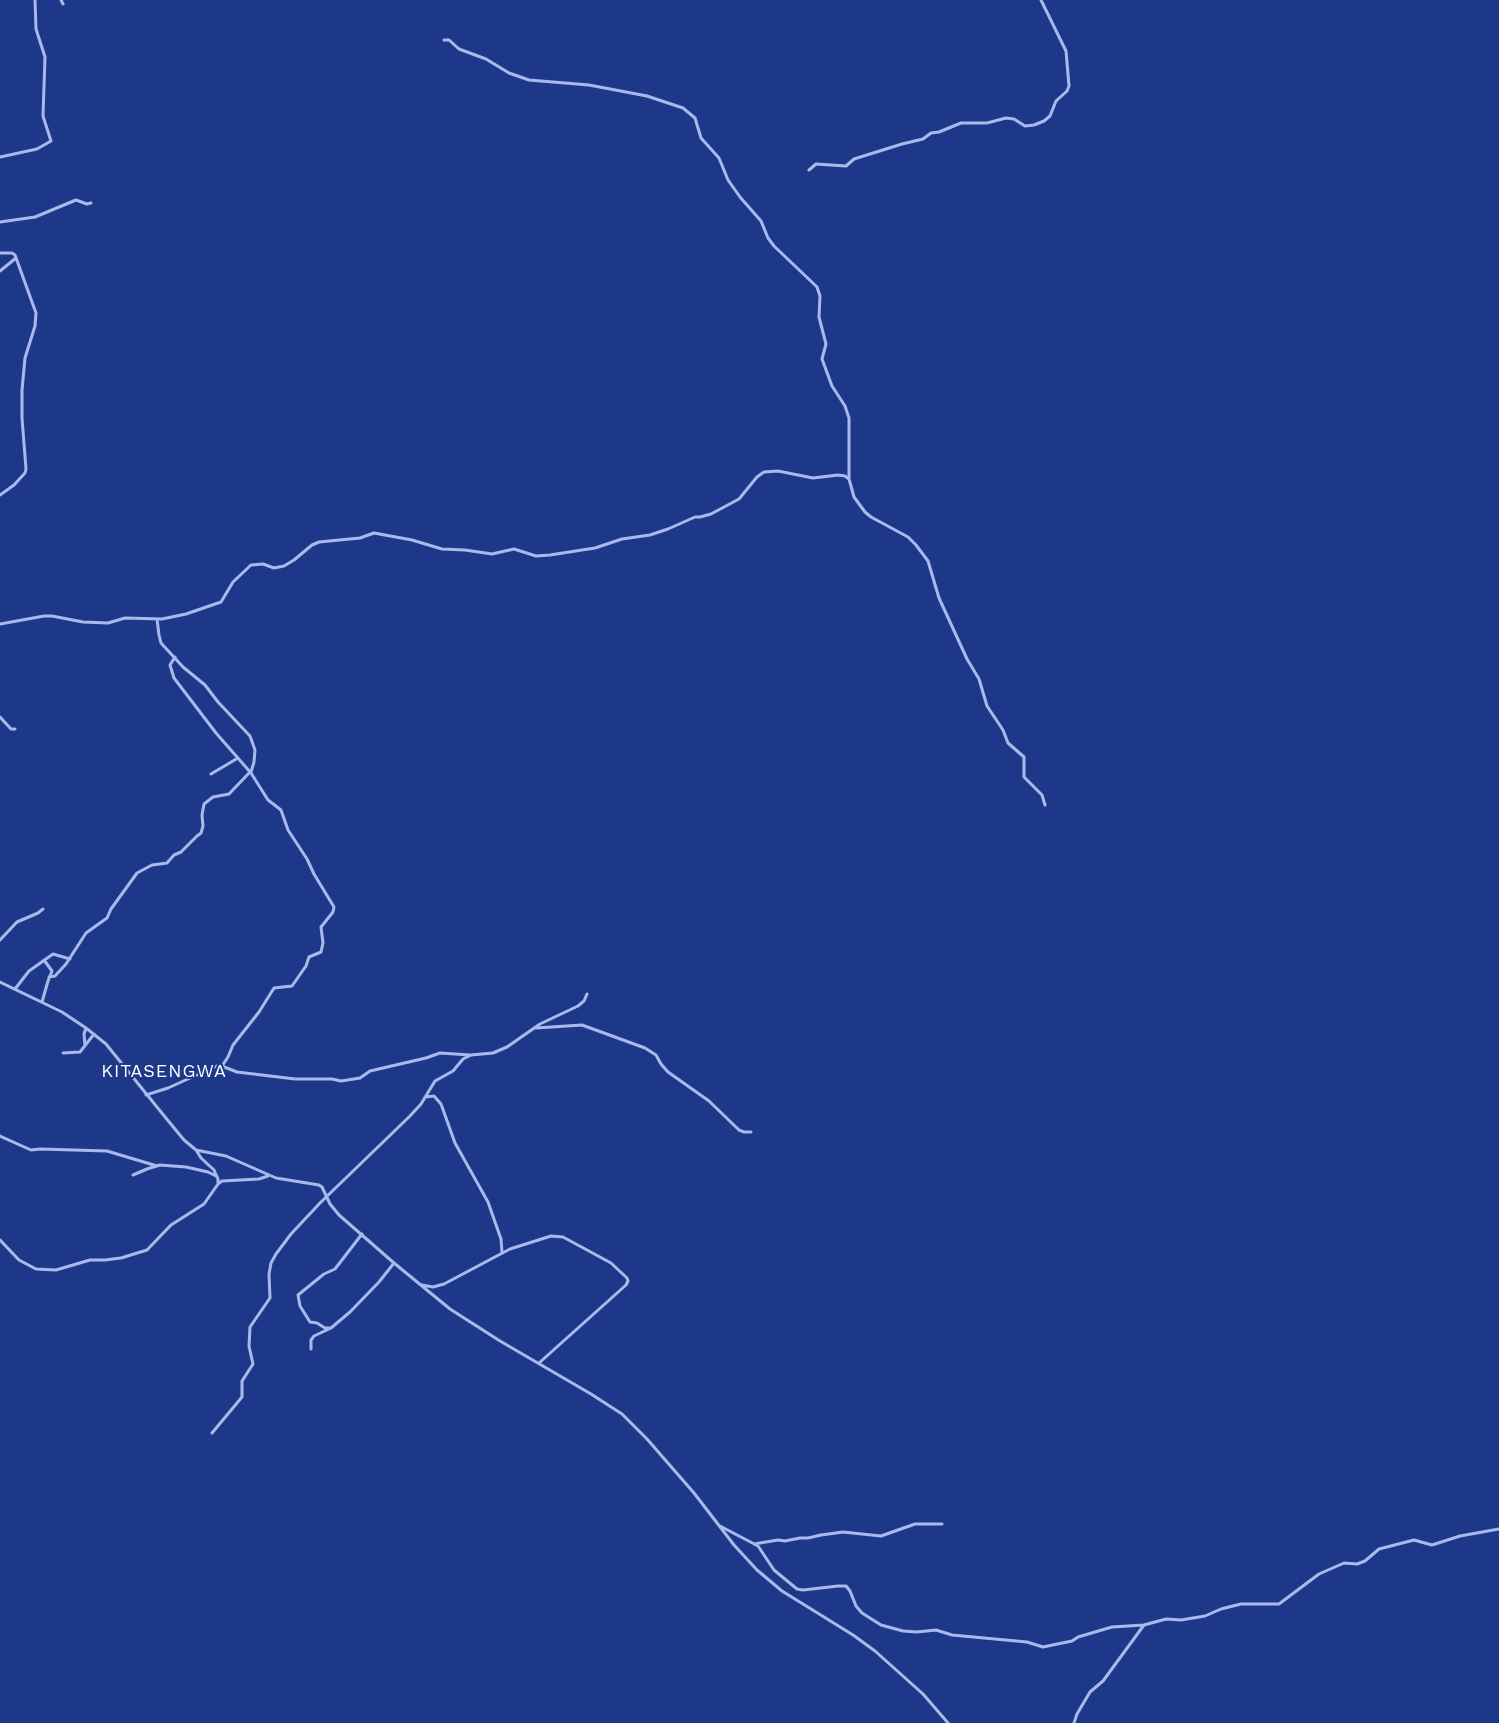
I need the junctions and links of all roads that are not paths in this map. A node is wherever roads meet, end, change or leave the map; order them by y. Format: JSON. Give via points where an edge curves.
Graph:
{"nodes":[{"id":1,"x":35,"y":0,"type":"edge"},
{"id":2,"x":1041,"y":0,"type":"edge"},
{"id":3,"x":444,"y":40,"type":"dead end"},
{"id":4,"x":0,"y":157,"type":"edge"},
{"id":5,"x":809,"y":170,"type":"dead end"},
{"id":6,"x":91,"y":204,"type":"dead end"},
{"id":7,"x":0,"y":222,"type":"edge"},
{"id":8,"x":0,"y":253,"type":"edge"},
{"id":9,"x":16,"y":258,"type":"junction"},
{"id":10,"x":0,"y":271,"type":"edge"},
{"id":11,"x":849,"y":473,"type":"junction"},
{"id":12,"x":845,"y":476,"type":"junction"},
{"id":13,"x":849,"y":479,"type":"junction"},
{"id":14,"x":0,"y":495,"type":"edge"},
{"id":15,"x":157,"y":619,"type":"junction"},
{"id":16,"x":0,"y":624,"type":"edge"},
{"id":17,"x":175,"y":657,"type":"junction"},
{"id":18,"x":0,"y":717,"type":"edge"},
{"id":19,"x":16,"y":729,"type":"dead end"},
{"id":20,"x":239,"y":758,"type":"junction"},
{"id":21,"x":251,"y":772,"type":"junction"},
{"id":22,"x":211,"y":774,"type":"dead end"},
{"id":23,"x":1045,"y":805,"type":"dead end"},
{"id":24,"x":43,"y":909,"type":"dead end"},
{"id":25,"x":0,"y":940,"type":"edge"},
{"id":26,"x":70,"y":959,"type":"junction"},
{"id":27,"x":44,"y":960,"type":"junction"},
{"id":28,"x":49,"y":977,"type":"junction"},
{"id":29,"x":0,"y":982,"type":"edge"},
{"id":30,"x":15,"y":989,"type":"junction"},
{"id":31,"x":587,"y":994,"type":"dead end"},
{"id":32,"x":42,"y":1002,"type":"junction"},
{"id":33,"x":86,"y":1028,"type":"junction"},
{"id":34,"x":533,"y":1028,"type":"junction"},
{"id":35,"x":94,"y":1034,"type":"junction"},
{"id":36,"x":85,"y":1047,"type":"junction"},
{"id":37,"x":63,"y":1053,"type":"dead end"},
{"id":38,"x":471,"y":1055,"type":"junction"},
{"id":39,"x":222,"y":1066,"type":"junction"},
{"id":40,"x":146,"y":1095,"type":"junction"},
{"id":41,"x":425,"y":1097,"type":"junction"},
{"id":42,"x":751,"y":1132,"type":"dead end"},
{"id":43,"x":0,"y":1136,"type":"edge"},
{"id":44,"x":196,"y":1150,"type":"junction"},
{"id":45,"x":157,"y":1166,"type":"junction"},
{"id":46,"x":133,"y":1175,"type":"dead end"},
{"id":47,"x":216,"y":1176,"type":"junction"},
{"id":48,"x":269,"y":1176,"type":"junction"},
{"id":49,"x":218,"y":1184,"type":"junction"},
{"id":50,"x":327,"y":1197,"type":"junction"},
{"id":51,"x":362,"y":1234,"type":"junction"},
{"id":52,"x":0,"y":1240,"type":"edge"},
{"id":53,"x":502,"y":1253,"type":"junction"},
{"id":54,"x":394,"y":1263,"type":"junction"},
{"id":55,"x":420,"y":1284,"type":"junction"},
{"id":56,"x":331,"y":1328,"type":"junction"},
{"id":57,"x":311,"y":1349,"type":"dead end"},
{"id":58,"x":539,"y":1363,"type":"junction"},
{"id":59,"x":212,"y":1433,"type":"dead end"},
{"id":60,"x":942,"y":1524,"type":"dead end"},
{"id":61,"x":719,"y":1525,"type":"junction"},
{"id":62,"x":1499,"y":1529,"type":"edge"},
{"id":63,"x":753,"y":1544,"type":"junction"},
{"id":64,"x":1144,"y":1625,"type":"junction"},
{"id":65,"x":948,"y":1723,"type":"edge"},
{"id":66,"x":1074,"y":1723,"type":"edge"}],
"edges":[{"from":1,"to":4,"type":"street","via":[[36,29],[45,57],[42,116],[51,141],[37,149]]},
{"from":2,"to":5,"type":"street","via":[[1066,50],[1069,86],[1044,121],[1025,126],[1006,118],[987,123],[962,123],[931,133],[923,139],[854,159],[846,166],[816,164]]},
{"from":3,"to":11,"type":"street","via":[[529,80],[587,84],[647,96],[684,108],[691,114],[701,138],[718,158],[735,191],[761,222],[771,242],[817,287],[819,317],[826,344],[822,359],[849,418]]},
{"from":6,"to":7,"type":"street","via":[[76,200],[35,218]]},
{"from":8,"to":9,"type":"street","via":[[12,253]]},
{"from":9,"to":10,"type":"street"},
{"from":9,"to":14,"type":"street","via":[[36,313],[25,358],[22,390],[26,469]]},
{"from":11,"to":12,"type":"street"},
{"from":11,"to":13,"type":"street"},
{"from":12,"to":13,"type":"street"},
{"from":12,"to":15,"type":"street","via":[[813,478],[778,470],[764,472],[739,499],[710,514],[650,535],[550,555],[536,556],[514,549],[492,554],[442,549],[373,533],[360,538],[318,542],[284,566],[274,568],[260,564],[248,567],[221,602],[186,614]]},
{"from":13,"to":23,"type":"street","via":[[854,497],[865,512],[908,537],[928,561],[939,598],[979,679],[987,706],[1008,744],[1024,757],[1024,777],[1042,795]]},
{"from":15,"to":16,"type":"street","via":[[125,618],[108,623],[44,616]]},
{"from":15,"to":17,"type":"street","via":[[160,641]]},
{"from":17,"to":20,"type":"street","via":[[170,665],[174,678]]},
{"from":17,"to":21,"type":"street","via":[[206,685],[250,736],[255,750]]},
{"from":18,"to":19,"type":"street","via":[[10,729]]},
{"from":20,"to":21,"type":"street"},
{"from":20,"to":22,"type":"street"},
{"from":21,"to":26,"type":"street","via":[[229,794],[213,797],[204,804],[201,833],[167,863],[150,865],[135,876],[107,918],[86,933]]},
{"from":21,"to":39,"type":"street","via":[[268,800],[281,810],[288,830],[334,909],[321,928],[321,952],[309,957],[292,986],[274,988]]},
{"from":24,"to":25,"type":"street","via":[[17,922]]},
{"from":26,"to":27,"type":"street","via":[[53,954]]},
{"from":26,"to":28,"type":"street","via":[[55,976]]},
{"from":27,"to":28,"type":"street","via":[[52,970]]},
{"from":27,"to":30,"type":"street","via":[[24,976]]},
{"from":28,"to":32,"type":"street"},
{"from":29,"to":30,"type":"street"},
{"from":30,"to":32,"type":"street"},
{"from":31,"to":34,"type":"street","via":[[574,1009]]},
{"from":32,"to":33,"type":"street"},
{"from":33,"to":35,"type":"street"},
{"from":33,"to":36,"type":"street"},
{"from":34,"to":38,"type":"street","via":[[504,1049]]},
{"from":34,"to":42,"type":"street","via":[[582,1025],[645,1048],[656,1055],[663,1068],[709,1101],[738,1130]]},
{"from":35,"to":36,"type":"street"},
{"from":35,"to":40,"type":"street","via":[[114,1052]]},
{"from":36,"to":37,"type":"street","via":[[78,1053]]},
{"from":38,"to":39,"type":"street","via":[[440,1052],[341,1081],[237,1072]]},
{"from":38,"to":41,"type":"street","via":[[453,1071],[435,1080]]},
{"from":39,"to":40,"type":"street"},
{"from":40,"to":44,"type":"street"},
{"from":41,"to":50,"type":"street","via":[[410,1116]]},
{"from":41,"to":53,"type":"street","via":[[434,1096],[439,1101],[455,1143],[484,1192],[498,1227]]},
{"from":43,"to":45,"type":"street","via":[[31,1150],[107,1151]]},
{"from":44,"to":47,"type":"street"},
{"from":44,"to":48,"type":"street","via":[[226,1156]]},
{"from":45,"to":46,"type":"street"},
{"from":45,"to":47,"type":"street","via":[[186,1168]]},
{"from":47,"to":49,"type":"street"},
{"from":48,"to":49,"type":"street"},
{"from":48,"to":50,"type":"street","via":[[316,1183]]},
{"from":49,"to":52,"type":"street","via":[[204,1204],[172,1225],[147,1250],[121,1258],[90,1260],[56,1270],[36,1269],[18,1260]]},
{"from":50,"to":51,"type":"street","via":[[336,1212]]},
{"from":50,"to":59,"type":"street","via":[[276,1254],[269,1274],[270,1298],[250,1327],[249,1346],[253,1364],[242,1381],[242,1397]]},
{"from":51,"to":54,"type":"street"},
{"from":51,"to":56,"type":"street","via":[[335,1269],[298,1295],[300,1306],[310,1322]]},
{"from":53,"to":55,"type":"street","via":[[444,1284]]},
{"from":53,"to":58,"type":"street","via":[[551,1236],[563,1237],[611,1263],[628,1281]]},
{"from":54,"to":55,"type":"street"},
{"from":54,"to":56,"type":"street","via":[[350,1312]]},
{"from":55,"to":58,"type":"street","via":[[461,1317]]},
{"from":56,"to":57,"type":"street","via":[[314,1336]]},
{"from":58,"to":61,"type":"street","via":[[622,1414]]},
{"from":60,"to":63,"type":"street","via":[[915,1524],[879,1536],[843,1532]]},
{"from":61,"to":63,"type":"street"},
{"from":61,"to":65,"type":"street","via":[[745,1558],[769,1581],[872,1648],[923,1694]]},
{"from":62,"to":64,"type":"street","via":[[1432,1545],[1414,1540],[1385,1547],[1366,1561],[1344,1563],[1319,1574],[1279,1604],[1241,1604],[1204,1616],[1166,1619]]},
{"from":63,"to":64,"type":"street","via":[[774,1570],[797,1589],[846,1586],[862,1613],[881,1625],[906,1631],[936,1630],[1043,1647],[1112,1627]]},
{"from":64,"to":66,"type":"street","via":[[1103,1681],[1090,1692]]}]}
